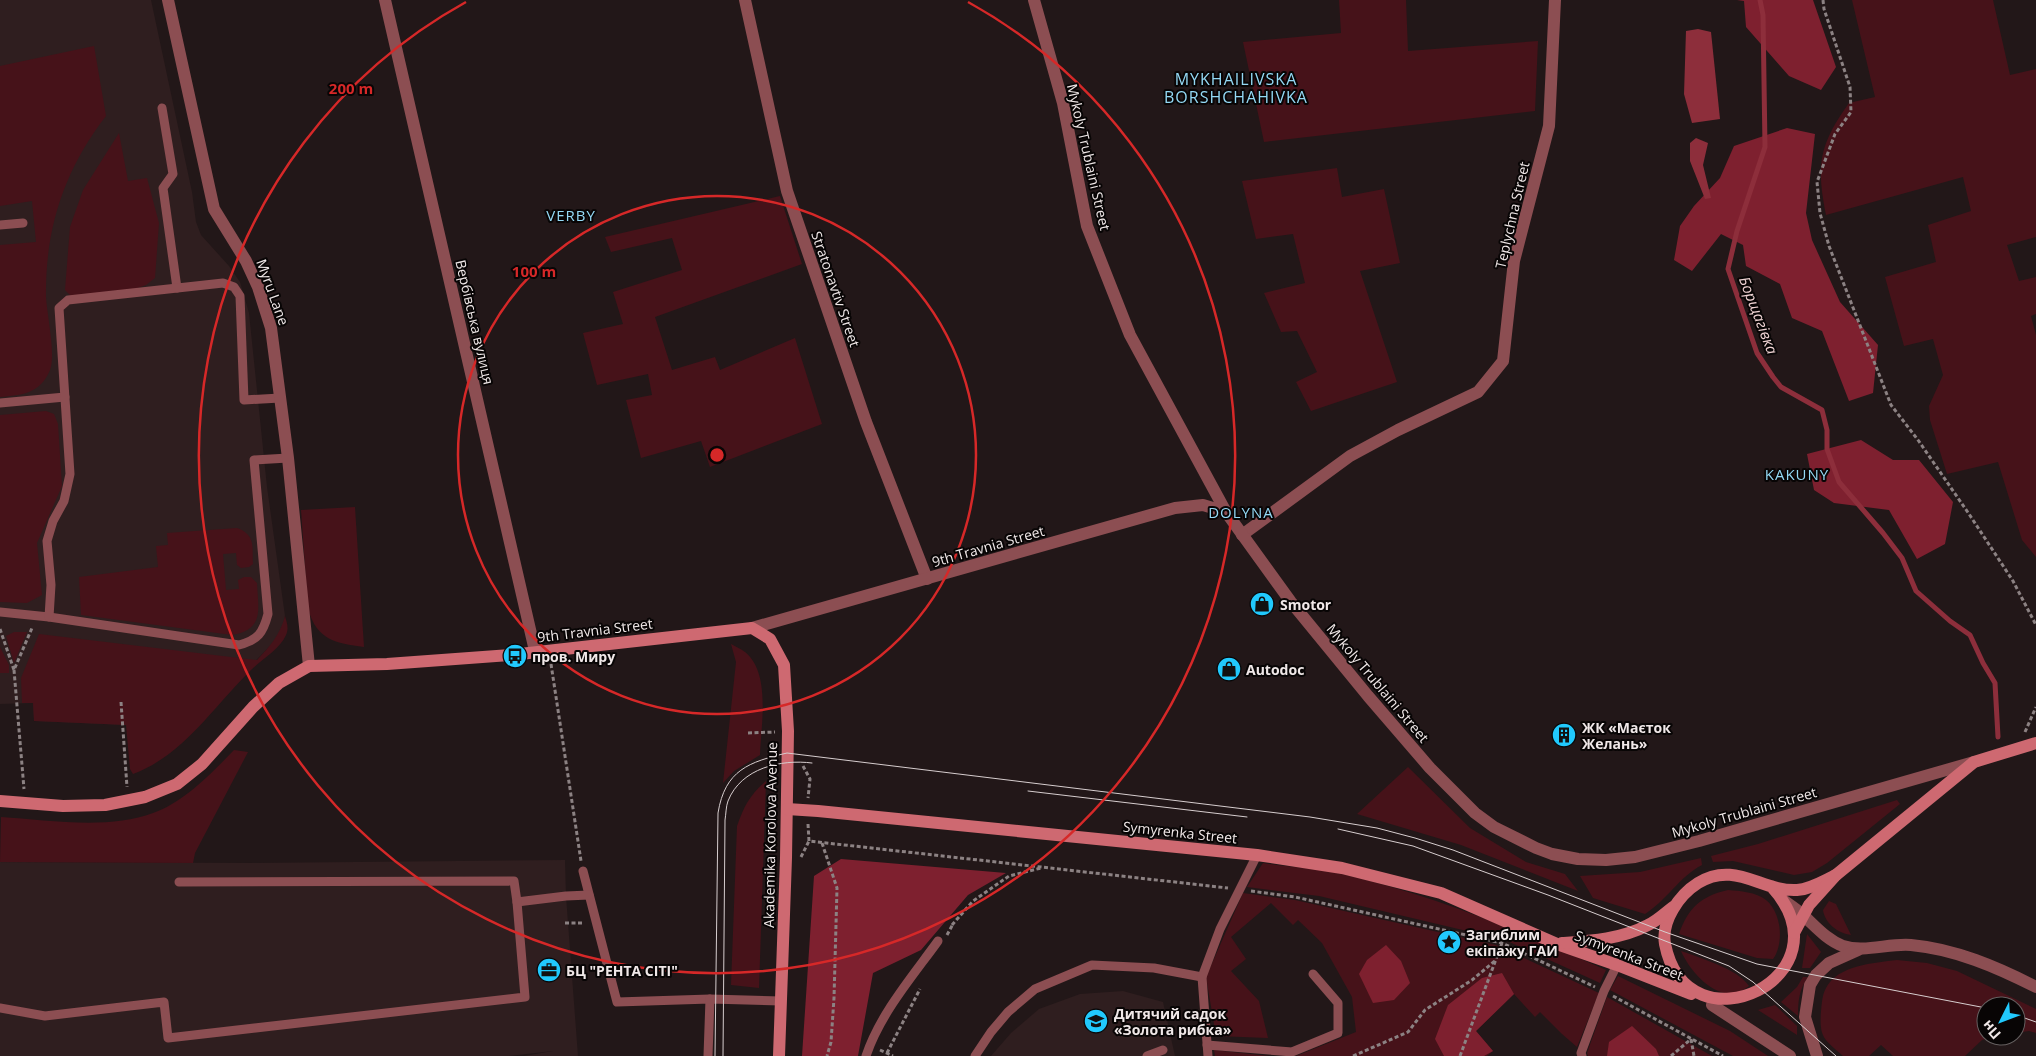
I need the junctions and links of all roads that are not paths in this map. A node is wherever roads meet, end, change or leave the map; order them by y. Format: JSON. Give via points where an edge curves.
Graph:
{"nodes":[{"id":1,"x":168,"y":0,"type":"edge"},
{"id":2,"x":386,"y":0,"type":"edge"},
{"id":3,"x":745,"y":0,"type":"edge"},
{"id":4,"x":1034,"y":0,"type":"edge"},
{"id":5,"x":1554,"y":0,"type":"edge"},
{"id":6,"x":162,"y":108,"type":"dead end"},
{"id":7,"x":23,"y":223,"type":"dead end"},
{"id":8,"x":0,"y":225,"type":"edge"},
{"id":9,"x":177,"y":288,"type":"junction"},
{"id":10,"x":65,"y":397,"type":"junction"},
{"id":11,"x":280,"y":398,"type":"junction"},
{"id":12,"x":0,"y":403,"type":"edge"},
{"id":13,"x":288,"y":458,"type":"junction"},
{"id":14,"x":1226,"y":512,"type":"junction"},
{"id":15,"x":1242,"y":535,"type":"junction"},
{"id":16,"x":927,"y":579,"type":"junction"},
{"id":17,"x":0,"y":612,"type":"edge"},
{"id":18,"x":49,"y":617,"type":"junction"},
{"id":19,"x":752,"y":628,"type":"junction"},
{"id":20,"x":535,"y":651,"type":"junction"},
{"id":21,"x":309,"y":666,"type":"junction"},
{"id":22,"x":2036,"y":743,"type":"edge"},
{"id":23,"x":1974,"y":762,"type":"junction"},
{"id":24,"x":0,"y":801,"type":"edge"},
{"id":25,"x":787,"y":809,"type":"junction"},
{"id":26,"x":1257,"y":855,"type":"junction"},
{"id":27,"x":583,"y":871,"type":"road end"},
{"id":28,"x":1836,"y":876,"type":"junction"},
{"id":29,"x":179,"y":882,"type":"dead end"},
{"id":30,"x":1771,"y":886,"type":"junction"},
{"id":31,"x":589,"y":896,"type":"junction"},
{"id":32,"x":1783,"y":900,"type":"junction"},
{"id":33,"x":517,"y":902,"type":"junction"},
{"id":34,"x":1675,"y":906,"type":"junction"},
{"id":35,"x":1803,"y":915,"type":"junction"},
{"id":36,"x":1794,"y":933,"type":"junction"},
{"id":37,"x":938,"y":941,"type":"road end"},
{"id":38,"x":1557,"y":944,"type":"junction"},
{"id":39,"x":1861,"y":949,"type":"junction"},
{"id":40,"x":1617,"y":965,"type":"junction"},
{"id":41,"x":1313,"y":974,"type":"dead end"},
{"id":42,"x":1202,"y":977,"type":"junction"},
{"id":43,"x":2036,"y":987,"type":"edge"},
{"id":44,"x":1691,"y":994,"type":"junction"},
{"id":45,"x":710,"y":1000,"type":"junction"},
{"id":46,"x":780,"y":1001,"type":"junction"},
{"id":47,"x":1712,"y":1005,"type":"junction"},
{"id":48,"x":0,"y":1008,"type":"edge"},
{"id":49,"x":1207,"y":1045,"type":"junction"},
{"id":50,"x":1163,"y":1050,"type":"dead end"},
{"id":51,"x":708,"y":1056,"type":"edge"},
{"id":52,"x":779,"y":1056,"type":"edge"},
{"id":53,"x":866,"y":1056,"type":"edge"},
{"id":54,"x":975,"y":1056,"type":"edge"},
{"id":55,"x":1147,"y":1056,"type":"edge"},
{"id":56,"x":1208,"y":1056,"type":"edge"},
{"id":57,"x":1582,"y":1056,"type":"edge"},
{"id":58,"x":1790,"y":1056,"type":"edge"},
{"id":59,"x":1817,"y":1056,"type":"edge"}],
"edges":[{"from":1,"to":11,"type":"street","name":"Myru Lane","via":[[214,209],[258,287],[271,328]]},
{"from":2,"to":20,"type":"street","name":"Вербівська вулиця"},
{"from":3,"to":16,"type":"street","name":"Stratonavtiv Street","via":[[787,191],[866,422]]},
{"from":4,"to":14,"type":"street","name":"Mykoly Trublaini Street","via":[[1063,103],[1087,226],[1130,335]]},
{"from":5,"to":15,"type":"street","name":"Teplychna Street","via":[[1549,126],[1514,261],[1503,360],[1478,392],[1350,456]]},
{"from":6,"to":9,"type":"lane","via":[[173,174],[163,188]]},
{"from":7,"to":8,"type":"lane"},
{"from":9,"to":10,"type":"lane","via":[[68,300],[59,308]]},
{"from":9,"to":11,"type":"lane","via":[[223,283],[234,287],[240,296],[244,400]]},
{"from":10,"to":12,"type":"lane"},
{"from":10,"to":18,"type":"lane","via":[[70,474],[64,501],[47,541],[51,585]]},
{"from":11,"to":13,"type":"street","name":"Myru Lane"},
{"from":13,"to":18,"type":"lane","via":[[254,460],[268,614],[265,628],[253,641],[239,645]]},
{"from":13,"to":21,"type":"street","name":"Myru Lane"},
{"from":14,"to":15,"type":"street","name":"Mykoly Trublaini Street"},
{"from":14,"to":16,"type":"street","name":"9th Travnia Street","via":[[1203,505],[1175,508]]},
{"from":15,"to":23,"type":"street","name":"Mykoly Trublaini Street","via":[[1291,602],[1430,768],[1475,813],[1494,827],[1552,854],[1578,859],[1634,857]]},
{"from":16,"to":19,"type":"street","name":"9th Travnia Street"},
{"from":17,"to":18,"type":"lane"},
{"from":19,"to":20,"type":"main road","name":"9th Travnia Street"},
{"from":19,"to":25,"type":"main road","name":"Akademika Korolova Avenue","via":[[770,639],[784,665],[788,731]]},
{"from":20,"to":21,"type":"main road","name":"9th Travnia Street","via":[[396,663]]},
{"from":21,"to":24,"type":"main road","name":"9th Travnia Street","via":[[279,683],[202,764],[177,784],[145,797],[105,805],[63,806]]},
{"from":22,"to":23,"type":"main road","name":"Mykoly Trublaini Street"},
{"from":23,"to":28,"type":"main road"},
{"from":25,"to":26,"type":"main road","name":"Symyrenka Street"},
{"from":25,"to":46,"type":"main road","name":"Akademika Korolova Avenue"},
{"from":26,"to":38,"type":"main road","name":"Symyrenka Street","via":[[1342,868],[1441,894]]},
{"from":26,"to":42,"type":"lane","via":[[1220,929]]},
{"from":27,"to":31,"type":"lane"},
{"from":28,"to":30,"type":"main road","via":[[1796,890]]},
{"from":28,"to":35,"type":"main road"},
{"from":29,"to":33,"type":"lane","via":[[514,881]]},
{"from":30,"to":32,"type":"main road"},
{"from":30,"to":34,"type":"main road","via":[[1735,874],[1716,877],[1699,882]]},
{"from":31,"to":33,"type":"lane"},
{"from":31,"to":45,"type":"lane","via":[[617,1002]]},
{"from":32,"to":35,"type":"street"},
{"from":32,"to":36,"type":"main road","via":[[1791,916]]},
{"from":33,"to":48,"type":"lane","via":[[525,997],[168,1038],[164,1002],[45,1016]]},
{"from":34,"to":38,"type":"main road","name":"Symyrenka Street","via":[[1637,930],[1593,941]]},
{"from":34,"to":44,"type":"main road","via":[[1667,924],[1665,942],[1676,976]]},
{"from":35,"to":36,"type":"main road"},
{"from":35,"to":39,"type":"street","via":[[1832,941],[1844,947]]},
{"from":36,"to":47,"type":"main road","via":[[1791,959],[1765,991],[1735,1005]]},
{"from":37,"to":53,"type":"lane","via":[[894,1001]]},
{"from":38,"to":40,"type":"main road","name":"Symyrenka Street"},
{"from":39,"to":43,"type":"street","via":[[1910,945],[1959,954]]},
{"from":39,"to":59,"type":"street","via":[[1829,963],[1810,985],[1805,1017]]},
{"from":40,"to":44,"type":"main road","name":"Symyrenka Street"},
{"from":40,"to":57,"type":"lane","via":[[1604,991]]},
{"from":41,"to":49,"type":"lane","via":[[1338,1003],[1338,1033],[1292,1052]]},
{"from":42,"to":49,"type":"lane"},
{"from":42,"to":54,"type":"lane","via":[[1154,968],[1092,965],[1036,989],[1008,1012]]},
{"from":44,"to":47,"type":"main road"},
{"from":45,"to":46,"type":"lane"},
{"from":45,"to":51,"type":"lane"},
{"from":46,"to":52,"type":"main road","name":"Akademika Korolova Avenue"},
{"from":47,"to":58,"type":"street"},
{"from":49,"to":56,"type":"lane"},
{"from":50,"to":55,"type":"lane"}]}
